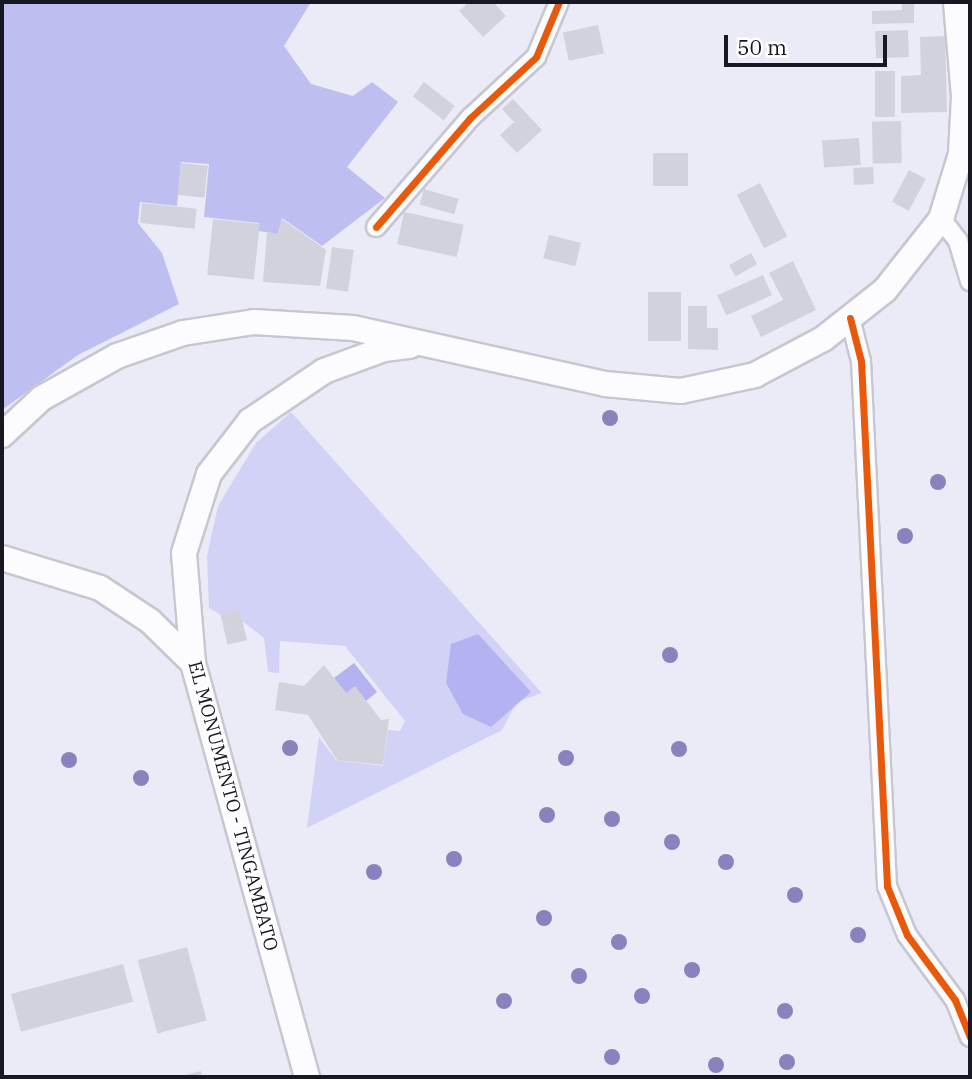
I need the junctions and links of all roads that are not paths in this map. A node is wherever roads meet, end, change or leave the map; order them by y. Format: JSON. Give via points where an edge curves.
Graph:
{"nodes":[{"id":1,"x":559,"y":2,"type":"edge"},
{"id":2,"x":956,"y":2,"type":"edge"},
{"id":3,"x":941,"y":219,"type":"junction"},
{"id":4,"x":376,"y":227,"type":"dead end"},
{"id":5,"x":970,"y":281,"type":"edge"},
{"id":6,"x":850,"y":318,"type":"junction"},
{"id":7,"x":438,"y":350,"type":"junction"},
{"id":8,"x":2,"y":435,"type":"edge"},
{"id":9,"x":2,"y":558,"type":"edge"},
{"id":10,"x":192,"y":663,"type":"junction"},
{"id":11,"x":970,"y":1037,"type":"edge"},
{"id":12,"x":307,"y":1077,"type":"edge"}],
"edges":[{"from":1,"to":4,"type":"street","via":[[536,57],[470,118]]},
{"from":2,"to":3,"type":"main road","via":[[964,96],[961,154]]},
{"from":3,"to":5,"type":"street","via":[[958,242]]},
{"from":3,"to":6,"type":"main road","via":[[885,290]]},
{"from":6,"to":7,"type":"main road","via":[[755,375],[681,391],[605,384]]},
{"from":6,"to":11,"type":"street","via":[[861,362],[887,886],[907,935],[955,1000]]},
{"from":7,"to":8,"type":"main road","via":[[328,325],[206,328],[77,375]]},
{"from":7,"to":10,"type":"main road","name":"EL MONUMENTO - TINGAMBATO","via":[[384,349],[324,371],[250,421],[220,455],[200,494],[184,553]]},
{"from":9,"to":10,"type":"main road","via":[[100,587],[150,621]]},
{"from":10,"to":12,"type":"main road","name":"EL MONUMENTO - TINGAMBATO"}]}
